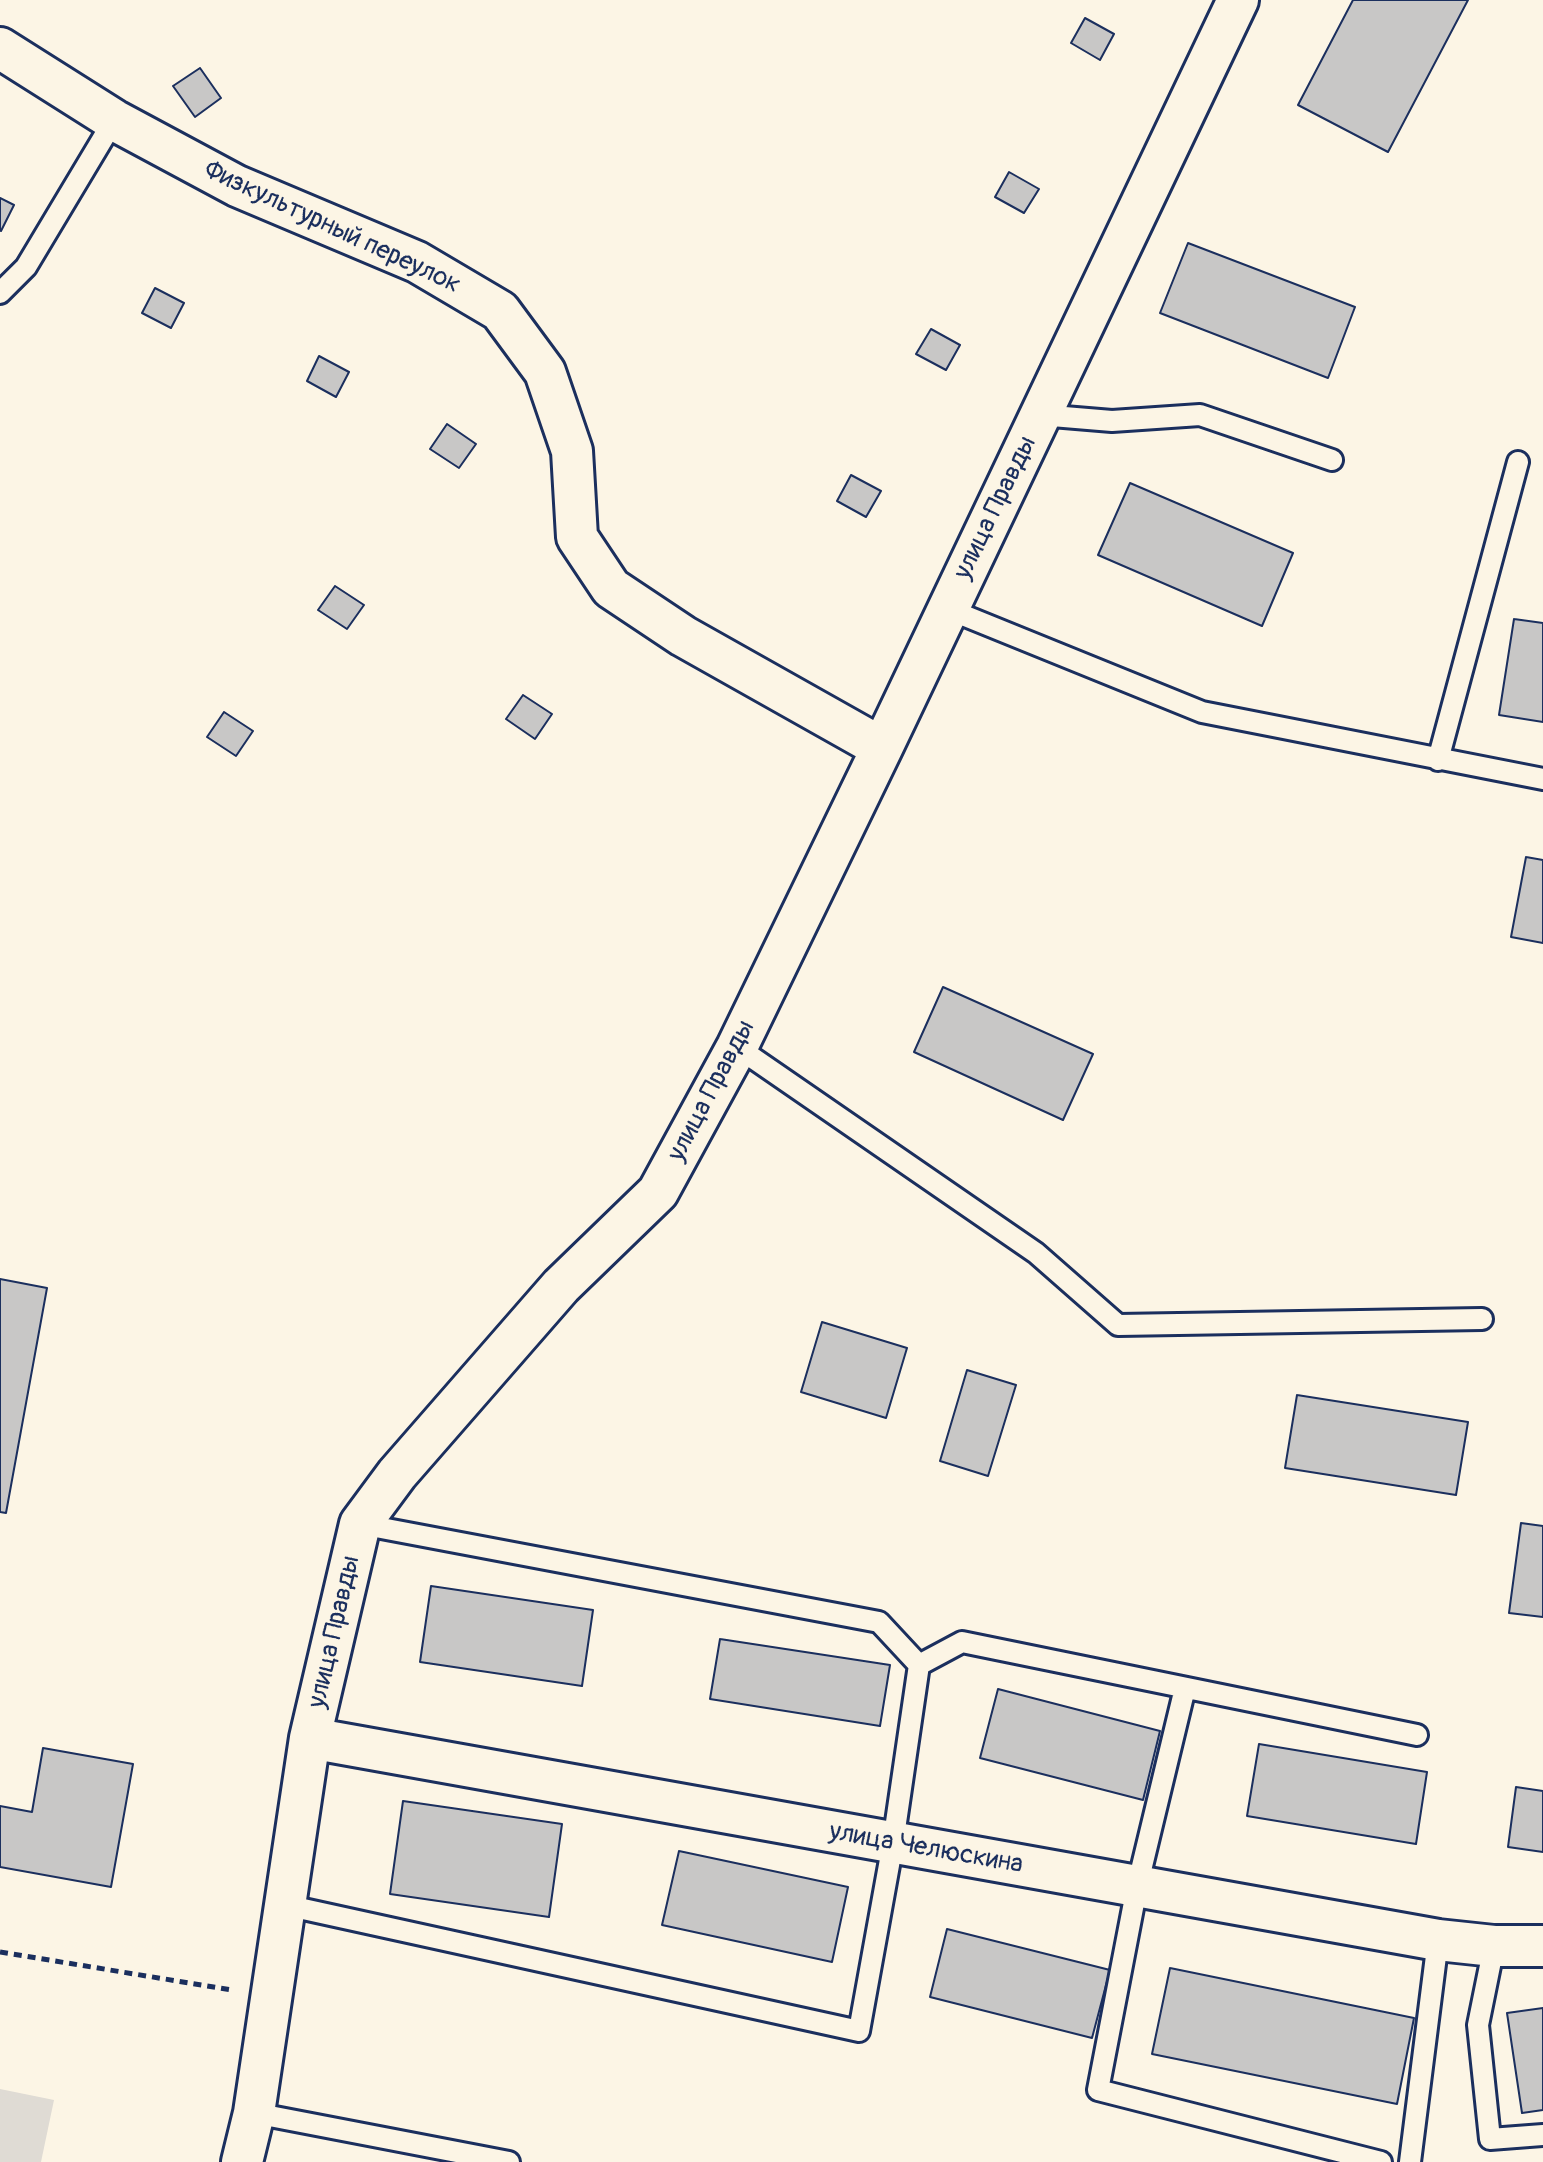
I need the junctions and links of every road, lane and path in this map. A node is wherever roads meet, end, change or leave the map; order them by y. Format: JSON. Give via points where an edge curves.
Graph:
{"nodes":[{"id":1,"x":1238,"y":0,"type":"edge"},
{"id":2,"x":0,"y":48,"type":"edge"},
{"id":3,"x":114,"y":120,"type":"junction"},
{"id":4,"x":0,"y":293,"type":"edge"},
{"id":5,"x":1040,"y":415,"type":"junction"},
{"id":6,"x":1332,"y":460,"type":"dead end"},
{"id":7,"x":1518,"y":462,"type":"dead end"},
{"id":8,"x":948,"y":609,"type":"junction"},
{"id":9,"x":882,"y":748,"type":"junction"},
{"id":10,"x":1438,"y":760,"type":"junction"},
{"id":11,"x":1543,"y":779,"type":"edge"},
{"id":12,"x":737,"y":1047,"type":"junction"},
{"id":13,"x":1482,"y":1319,"type":"dead end"},
{"id":14,"x":360,"y":1524,"type":"junction"},
{"id":15,"x":919,"y":1665,"type":"junction"},
{"id":16,"x":1185,"y":1688,"type":"junction"},
{"id":17,"x":1417,"y":1735,"type":"dead end"},
{"id":18,"x":310,"y":1738,"type":"junction"},
{"id":19,"x":893,"y":1843,"type":"junction"},
{"id":20,"x":1137,"y":1887,"type":"junction"},
{"id":21,"x":285,"y":1905,"type":"junction"},
{"id":22,"x":1438,"y":1940,"type":"junction"},
{"id":23,"x":1494,"y":1946,"type":"junction"},
{"id":24,"x":1543,"y":1946,"type":"edge"},
{"id":25,"x":0,"y":1952,"type":"edge"},
{"id":26,"x":272,"y":1997,"type":"junction"},
{"id":27,"x":254,"y":2113,"type":"junction"},
{"id":28,"x":1543,"y":2135,"type":"edge"},
{"id":29,"x":242,"y":2162,"type":"edge"},
{"id":30,"x":509,"y":2162,"type":"edge"},
{"id":31,"x":1381,"y":2162,"type":"edge"},
{"id":32,"x":1410,"y":2162,"type":"edge"}],
"edges":[{"from":1,"to":5,"type":"street","name":"улица Правды"},
{"from":2,"to":3,"type":"street","name":"Физкультурный переулок"},
{"from":3,"to":4,"type":"lane","via":[[26,267]]},
{"from":3,"to":9,"type":"street","name":"Физкультурный переулок","via":[[237,186],[417,262],[500,311],[545,372],[572,451],[577,537],[611,588],[683,636]]},
{"from":5,"to":6,"type":"lane","via":[[1112,421],[1200,415]]},
{"from":5,"to":8,"type":"street","name":"улица Правды"},
{"from":7,"to":10,"type":"lane"},
{"from":8,"to":9,"type":"street","name":"улица Правды"},
{"from":8,"to":10,"type":"lane","via":[[1202,712]]},
{"from":9,"to":12,"type":"street","name":"улица Правды"},
{"from":10,"to":11,"type":"lane"},
{"from":12,"to":13,"type":"lane","via":[[1036,1253],[1118,1325]]},
{"from":12,"to":14,"type":"street","name":"улица Правды","via":[[658,1192],[561,1286]]},
{"from":14,"to":15,"type":"lane","via":[[879,1622]]},
{"from":14,"to":18,"type":"street","name":"улица Правды"},
{"from":15,"to":16,"type":"lane","via":[[962,1642]]},
{"from":15,"to":19,"type":"lane"},
{"from":16,"to":17,"type":"lane"},
{"from":16,"to":20,"type":"lane"},
{"from":18,"to":19,"type":"street","name":"улица Челюскина"},
{"from":18,"to":21,"type":"street","name":"улица Правды"},
{"from":19,"to":20,"type":"street","name":"улица Челюскина"},
{"from":19,"to":21,"type":"lane","via":[[859,2031]]},
{"from":20,"to":22,"type":"street","name":"улица Челюскина"},
{"from":20,"to":31,"type":"lane","via":[[1098,2090]]},
{"from":21,"to":26,"type":"street","name":"улица Правды"},
{"from":22,"to":23,"type":"street","name":"улица Челюскина"},
{"from":22,"to":32,"type":"lane"},
{"from":23,"to":24,"type":"street","name":"улица Челюскина"},
{"from":23,"to":28,"type":"lane","via":[[1478,2025],[1490,2139]]},
{"from":25,"to":26,"type":"path"},
{"from":26,"to":27,"type":"street","name":"улица Правды"},
{"from":27,"to":29,"type":"street","name":"улица Правды"},
{"from":27,"to":30,"type":"lane"}]}
